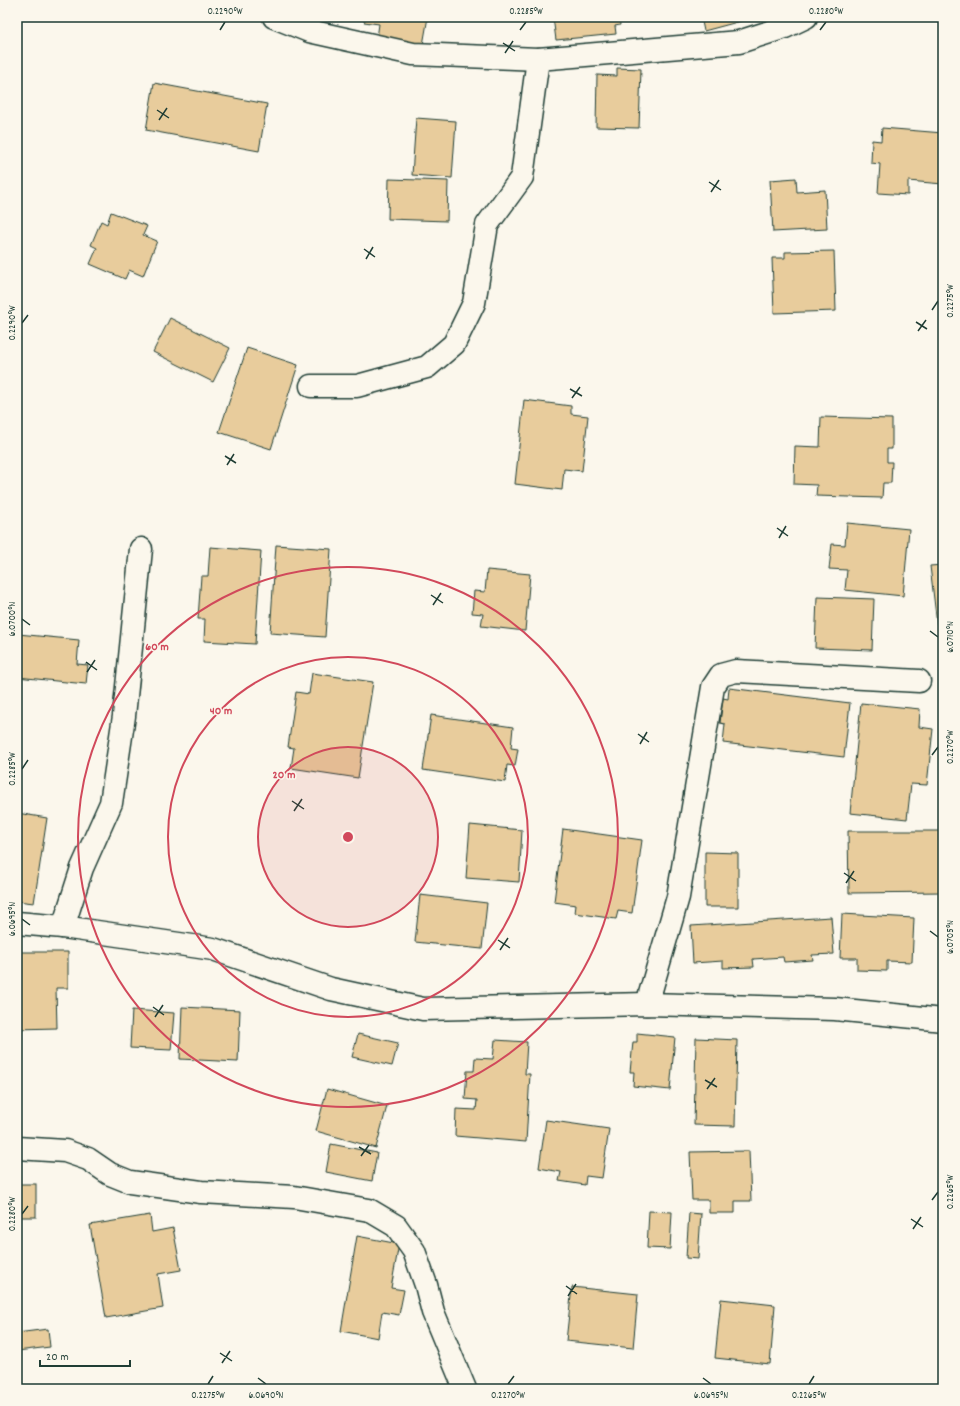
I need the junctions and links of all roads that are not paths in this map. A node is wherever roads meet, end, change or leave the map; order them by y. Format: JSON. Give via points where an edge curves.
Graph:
{"nodes":[{"id":1,"x":274,"y":17,"type":"edge"},
{"id":2,"x":806,"y":17,"type":"edge"},
{"id":3,"x":538,"y":59,"type":"junction"},
{"id":4,"x":312,"y":386,"type":"dead end"},
{"id":5,"x":141,"y":549,"type":"dead end"},
{"id":6,"x":919,"y":681,"type":"dead end"},
{"id":7,"x":17,"y":923,"type":"edge"},
{"id":8,"x":63,"y":927,"type":"junction"},
{"id":9,"x":647,"y":1004,"type":"junction"},
{"id":10,"x":943,"y":1020,"type":"edge"},
{"id":11,"x":17,"y":1148,"type":"edge"},
{"id":12,"x":465,"y":1389,"type":"edge"}],
"edges":[{"from":1,"to":3,"type":"street","via":[[309,31],[413,54]]},
{"from":2,"to":3,"type":"street","via":[[785,27],[739,42]]},
{"from":3,"to":4,"type":"street","via":[[522,177],[487,225],[474,303],[454,344],[427,367],[357,386]]},
{"from":5,"to":8,"type":"street","via":[[124,716],[110,803],[82,868]]},
{"from":6,"to":9,"type":"street","via":[[736,671],[721,675],[713,687],[678,897]]},
{"from":7,"to":8,"type":"street"},
{"from":8,"to":9,"type":"street","via":[[213,949],[331,989],[423,1009]]},
{"from":9,"to":10,"type":"street","via":[[835,1009]]},
{"from":11,"to":12,"type":"street","via":[[65,1151],[88,1159],[110,1174],[130,1182],[201,1192],[294,1197],[369,1210],[396,1226],[414,1250],[433,1312]]}]}
